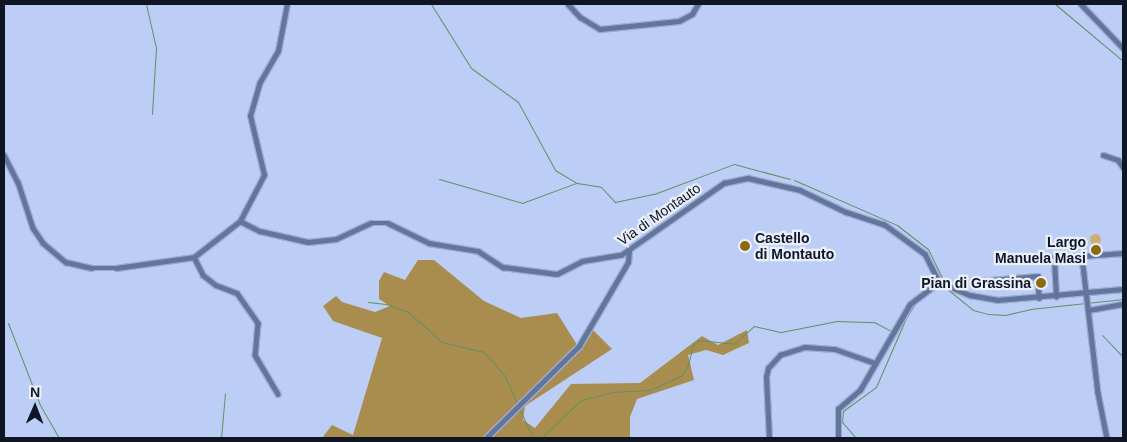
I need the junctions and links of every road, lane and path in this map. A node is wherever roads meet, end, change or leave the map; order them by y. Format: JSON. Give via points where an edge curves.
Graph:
{"nodes":[{"id":1,"x":287,"y":4,"type":"edge"},
{"id":2,"x":568,"y":4,"type":"edge"},
{"id":3,"x":698,"y":4,"type":"edge"},
{"id":4,"x":1081,"y":4,"type":"edge"},
{"id":5,"x":1123,"y":48,"type":"edge"},
{"id":6,"x":4,"y":155,"type":"edge"},
{"id":7,"x":1103,"y":155,"type":"dead end"},
{"id":8,"x":1123,"y":167,"type":"edge"},
{"id":9,"x":240,"y":221,"type":"junction"},
{"id":10,"x":629,"y":251,"type":"dead end"},
{"id":11,"x":1123,"y":253,"type":"edge"},
{"id":12,"x":1082,"y":256,"type":"junction"},
{"id":13,"x":194,"y":257,"type":"junction"},
{"id":14,"x":979,"y":281,"type":"dead end"},
{"id":15,"x":939,"y":282,"type":"junction"},
{"id":16,"x":1123,"y":290,"type":"edge"},
{"id":17,"x":1086,"y":294,"type":"junction"},
{"id":18,"x":1056,"y":297,"type":"junction"},
{"id":19,"x":1039,"y":298,"type":"junction"},
{"id":20,"x":1123,"y":304,"type":"edge"},
{"id":21,"x":1088,"y":309,"type":"junction"},
{"id":22,"x":875,"y":363,"type":"junction"},
{"id":23,"x":278,"y":394,"type":"dead end"},
{"id":24,"x":486,"y":438,"type":"edge"},
{"id":25,"x":768,"y":438,"type":"edge"},
{"id":26,"x":838,"y":438,"type":"edge"},
{"id":27,"x":1108,"y":438,"type":"edge"}],
"edges":[{"from":1,"to":9,"type":"street","via":[[278,51],[260,82],[250,116],[264,175]]},
{"from":2,"to":3,"type":"street","via":[[580,17],[600,29],[679,21],[692,14]]},
{"from":4,"to":5,"type":"street"},
{"from":6,"to":13,"type":"street","via":[[18,182],[33,228],[43,243],[66,262],[116,268]]},
{"from":7,"to":8,"type":"street","via":[[1118,160]]},
{"from":9,"to":13,"type":"street"},
{"from":9,"to":15,"type":"street","name":"Via di Montauto","via":[[260,231],[308,242],[342,237],[371,223],[388,223],[429,243],[478,251],[503,267],[557,274],[582,261],[621,255],[724,183],[748,178],[800,190],[846,212],[884,224],[925,254]]},
{"from":10,"to":24,"type":"street","via":[[628,262],[579,346]]},
{"from":11,"to":12,"type":"street"},
{"from":12,"to":17,"type":"street"},
{"from":12,"to":18,"type":"street","via":[[1054,258]]},
{"from":13,"to":23,"type":"street","via":[[203,275],[216,285],[237,293],[258,323],[255,355]]},
{"from":14,"to":19,"type":"street","via":[[1038,276]]},
{"from":15,"to":19,"type":"street","via":[[970,295],[997,300]]},
{"from":15,"to":22,"type":"street","via":[[925,289],[910,304]]},
{"from":16,"to":17,"type":"street"},
{"from":17,"to":18,"type":"street"},
{"from":17,"to":21,"type":"street"},
{"from":18,"to":19,"type":"street"},
{"from":20,"to":21,"type":"street"},
{"from":21,"to":27,"type":"street","via":[[1098,393]]},
{"from":22,"to":25,"type":"street","via":[[835,349],[805,347],[780,355],[768,368],[766,377]]},
{"from":22,"to":26,"type":"street","via":[[860,390],[838,409]]}]}
